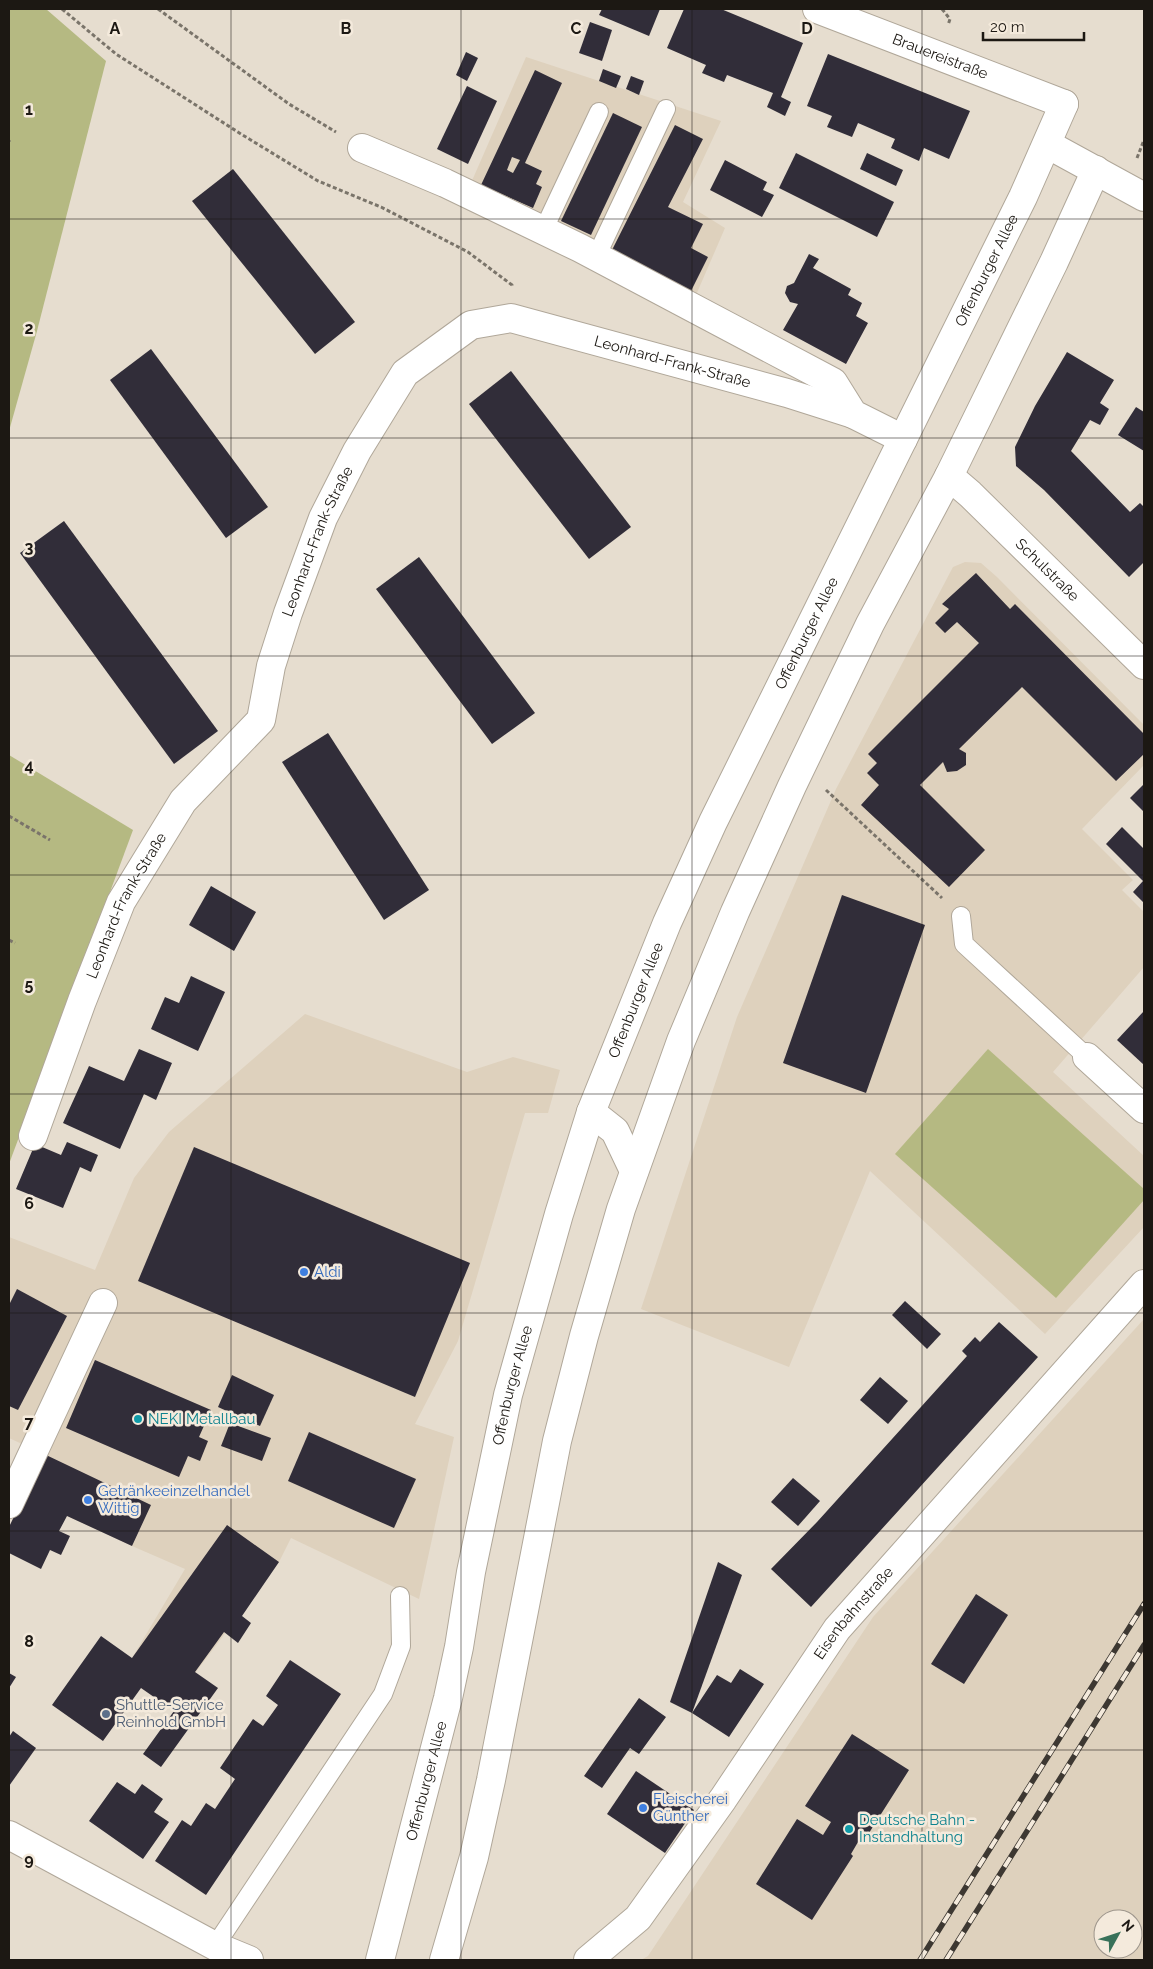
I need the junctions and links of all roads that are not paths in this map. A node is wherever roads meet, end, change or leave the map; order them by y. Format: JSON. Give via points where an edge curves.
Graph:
{"nodes":[{"id":1,"x":817,"y":9,"type":"edge"},
{"id":2,"x":1064,"y":104,"type":"joint"},
{"id":3,"x":666,"y":110,"type":"dead end"},
{"id":4,"x":599,"y":112,"type":"dead end"},
{"id":5,"x":1047,"y":144,"type":"junction"},
{"id":6,"x":362,"y":148,"type":"road end"},
{"id":7,"x":1096,"y":170,"type":"junction"},
{"id":8,"x":1135,"y":191,"type":"edge"},
{"id":9,"x":543,"y":231,"type":"junction"},
{"id":10,"x":596,"y":257,"type":"junction"},
{"id":11,"x":853,"y":414,"type":"junction"},
{"id":12,"x":903,"y":439,"type":"junction"},
{"id":13,"x":949,"y":476,"type":"junction"},
{"id":14,"x":1144,"y":665,"type":"edge"},
{"id":15,"x":961,"y":916,"type":"road end"},
{"id":16,"x":1088,"y":1057,"type":"joint"},
{"id":17,"x":1144,"y":1109,"type":"edge"},
{"id":18,"x":590,"y":1112,"type":"junction"},
{"id":19,"x":33,"y":1136,"type":"dead end"},
{"id":20,"x":634,"y":1170,"type":"junction"},
{"id":21,"x":1144,"y":1284,"type":"edge"},
{"id":22,"x":103,"y":1302,"type":"dead end"},
{"id":23,"x":9,"y":1504,"type":"edge"},
{"id":24,"x":400,"y":1596,"type":"dead end"},
{"id":25,"x":9,"y":1835,"type":"edge"},
{"id":26,"x":215,"y":1946,"type":"junction"},
{"id":27,"x":249,"y":1960,"type":"edge"},
{"id":28,"x":380,"y":1960,"type":"edge"},
{"id":29,"x":444,"y":1960,"type":"edge"},
{"id":30,"x":588,"y":1960,"type":"edge"}],
"edges":[{"from":1,"to":2,"type":"street","name":"Brauereistraße"},
{"from":2,"to":5,"type":"street","name":"Offenburger Allee"},
{"from":3,"to":10,"type":"lane"},
{"from":4,"to":9,"type":"lane"},
{"from":5,"to":7,"type":"street"},
{"from":5,"to":12,"type":"street","name":"Offenburger Allee","via":[[1024,197]]},
{"from":6,"to":9,"type":"street","via":[[445,183]]},
{"from":7,"to":8,"type":"street"},
{"from":7,"to":13,"type":"street"},
{"from":9,"to":10,"type":"street"},
{"from":10,"to":11,"type":"street","via":[[833,382]]},
{"from":11,"to":12,"type":"street","name":"Leonhard-Frank-Straße"},
{"from":11,"to":19,"type":"street","name":"Leonhard-Frank-Straße","via":[[778,390],[511,318],[471,325],[405,373],[357,451],[323,518],[271,666],[261,720],[183,801],[121,902]]},
{"from":12,"to":18,"type":"street","name":"Offenburger Allee","via":[[713,822],[667,923]]},
{"from":13,"to":14,"type":"street","name":"Schulstraße"},
{"from":13,"to":20,"type":"street","via":[[870,624],[735,912],[681,1041]]},
{"from":15,"to":16,"type":"lane","via":[[964,944]]},
{"from":16,"to":17,"type":"street"},
{"from":18,"to":20,"type":"street","via":[[615,1131]]},
{"from":18,"to":28,"type":"street","name":"Offenburger Allee","via":[[508,1395],[452,1681]]},
{"from":20,"to":29,"type":"street","via":[[556,1441],[491,1780],[474,1857]]},
{"from":21,"to":30,"type":"street","name":"Eisenbahnstraße","via":[[837,1629],[723,1799],[638,1918]]},
{"from":22,"to":23,"type":"street"},
{"from":24,"to":26,"type":"lane","via":[[401,1646],[383,1694]]},
{"from":25,"to":26,"type":"street"},
{"from":26,"to":27,"type":"street"}]}
